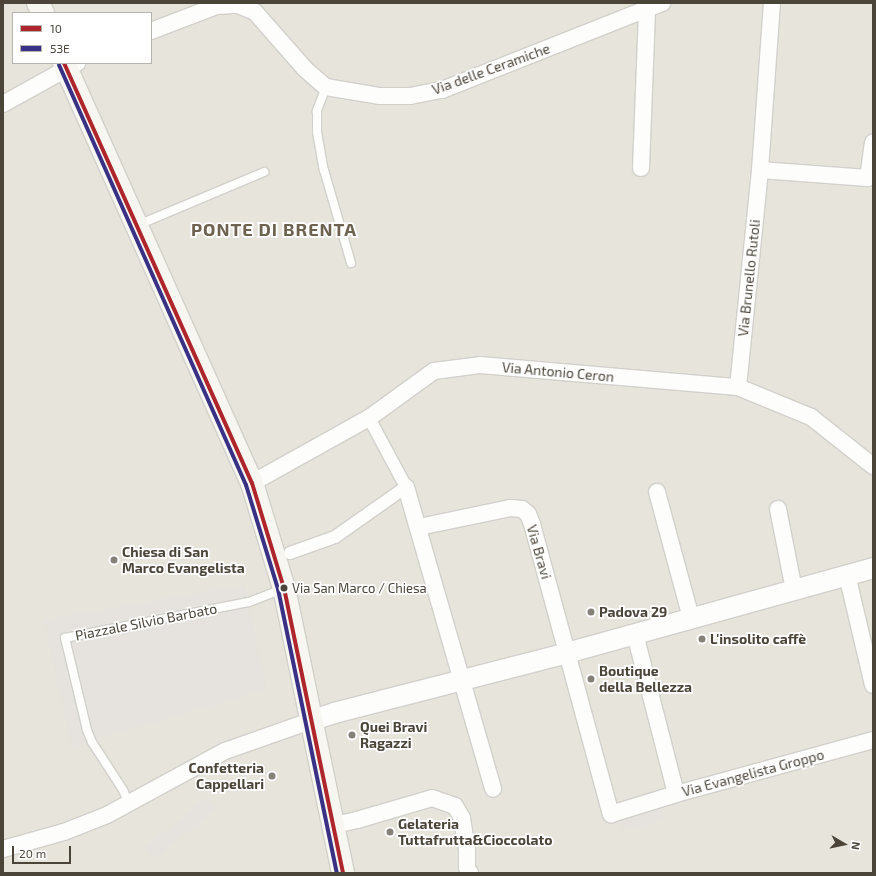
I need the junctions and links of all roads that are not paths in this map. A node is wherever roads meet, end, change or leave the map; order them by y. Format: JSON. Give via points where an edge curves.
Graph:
{"nodes":[{"id":1,"x":38,"y":3,"type":"edge"},
{"id":2,"x":662,"y":3,"type":"edge"},
{"id":3,"x":772,"y":3,"type":"edge"},
{"id":4,"x":647,"y":9,"type":"junction"},
{"id":5,"x":42,"y":12,"type":"edge"},
{"id":6,"x":152,"y":31,"type":"edge"},
{"id":7,"x":70,"y":65,"type":"edge"},
{"id":8,"x":326,"y":87,"type":"junction"},
{"id":9,"x":3,"y":104,"type":"edge"},
{"id":10,"x":873,"y":142,"type":"edge"},
{"id":11,"x":641,"y":168,"type":"dead end"},
{"id":12,"x":760,"y":170,"type":"junction"},
{"id":13,"x":264,"y":172,"type":"dead end"},
{"id":14,"x":138,"y":225,"type":"junction"},
{"id":15,"x":351,"y":263,"type":"dead end"},
{"id":16,"x":738,"y":387,"type":"junction"},
{"id":17,"x":369,"y":418,"type":"junction"},
{"id":18,"x":870,"y":459,"type":"edge"},
{"id":19,"x":252,"y":483,"type":"junction"},
{"id":20,"x":406,"y":486,"type":"junction"},
{"id":21,"x":657,"y":492,"type":"dead end"},
{"id":22,"x":778,"y":509,"type":"dead end"},
{"id":23,"x":418,"y":527,"type":"junction"},
{"id":24,"x":290,"y":553,"type":"dead end"},
{"id":25,"x":873,"y":568,"type":"edge"},
{"id":26,"x":847,"y":575,"type":"junction"},
{"id":27,"x":284,"y":588,"type":"junction"},
{"id":28,"x":794,"y":590,"type":"junction"},
{"id":29,"x":691,"y":618,"type":"junction"},
{"id":30,"x":635,"y":634,"type":"junction"},
{"id":31,"x":566,"y":653,"type":"junction"},
{"id":32,"x":462,"y":681,"type":"junction"},
{"id":33,"x":873,"y":685,"type":"edge"},
{"id":34,"x":313,"y":720,"type":"junction"},
{"id":35,"x":873,"y":740,"type":"edge"},
{"id":36,"x":493,"y":789,"type":"dead end"},
{"id":37,"x":676,"y":794,"type":"junction"},
{"id":38,"x":129,"y":804,"type":"junction"},
{"id":39,"x":334,"y":825,"type":"junction"},
{"id":40,"x":3,"y":849,"type":"edge"},
{"id":41,"x":343,"y":873,"type":"edge"},
{"id":42,"x":470,"y":873,"type":"edge"}],
"edges":[{"from":1,"to":5,"type":"main road"},
{"from":2,"to":4,"type":"street","name":"Via delle Ceramiche"},
{"from":3,"to":12,"type":"street","name":"Via Brunello Rutoli"},
{"from":4,"to":8,"type":"street","name":"Via delle Ceramiche","via":[[442,90],[410,96],[380,96]]},
{"from":4,"to":11,"type":"street"},
{"from":6,"to":8,"type":"street","via":[[216,6],[238,5],[255,12],[305,69]]},
{"from":7,"to":9,"type":"street"},
{"from":7,"to":14,"type":"main road"},
{"from":8,"to":15,"type":"lane","via":[[317,111],[317,132],[324,170]]},
{"from":10,"to":12,"type":"street","via":[[868,178]]},
{"from":12,"to":16,"type":"street","name":"Via Brunello Rutoli"},
{"from":13,"to":14,"type":"lane"},
{"from":14,"to":19,"type":"main road"},
{"from":16,"to":17,"type":"street","name":"Via Antonio Ceron","via":[[480,365],[434,371]]},
{"from":16,"to":18,"type":"street","name":"Via Antonio Ceron","via":[[811,417]]},
{"from":17,"to":19,"type":"street","name":"Via Antonio Ceron"},
{"from":17,"to":20,"type":"street"},
{"from":19,"to":27,"type":"main road"},
{"from":20,"to":23,"type":"street"},
{"from":20,"to":24,"type":"street","via":[[335,538]]},
{"from":21,"to":29,"type":"street"},
{"from":22,"to":28,"type":"street"},
{"from":23,"to":31,"type":"street","name":"Via Bravi","via":[[511,508],[522,509],[528,514]]},
{"from":23,"to":32,"type":"street"},
{"from":25,"to":26,"type":"street"},
{"from":26,"to":28,"type":"street"},
{"from":26,"to":33,"type":"street"},
{"from":27,"to":34,"type":"main road"},
{"from":27,"to":38,"type":"lane","name":"Piazzale Silvio Barbato","via":[[249,602],[65,638],[89,736]]},
{"from":28,"to":29,"type":"street"},
{"from":29,"to":30,"type":"street"},
{"from":30,"to":31,"type":"street"},
{"from":30,"to":37,"type":"street","name":"Via Evangelista Groppo"},
{"from":31,"to":32,"type":"street"},
{"from":31,"to":37,"type":"street","name":"Via Bravi","via":[[611,814]]},
{"from":32,"to":34,"type":"street"},
{"from":32,"to":36,"type":"street"},
{"from":34,"to":38,"type":"street","via":[[225,751]]},
{"from":34,"to":39,"type":"main road"},
{"from":35,"to":37,"type":"street","name":"Via Evangelista Groppo"},
{"from":38,"to":40,"type":"street","via":[[64,832]]},
{"from":39,"to":41,"type":"main road"},
{"from":39,"to":42,"type":"street","via":[[432,798],[455,806],[462,818],[467,868]]}]}
